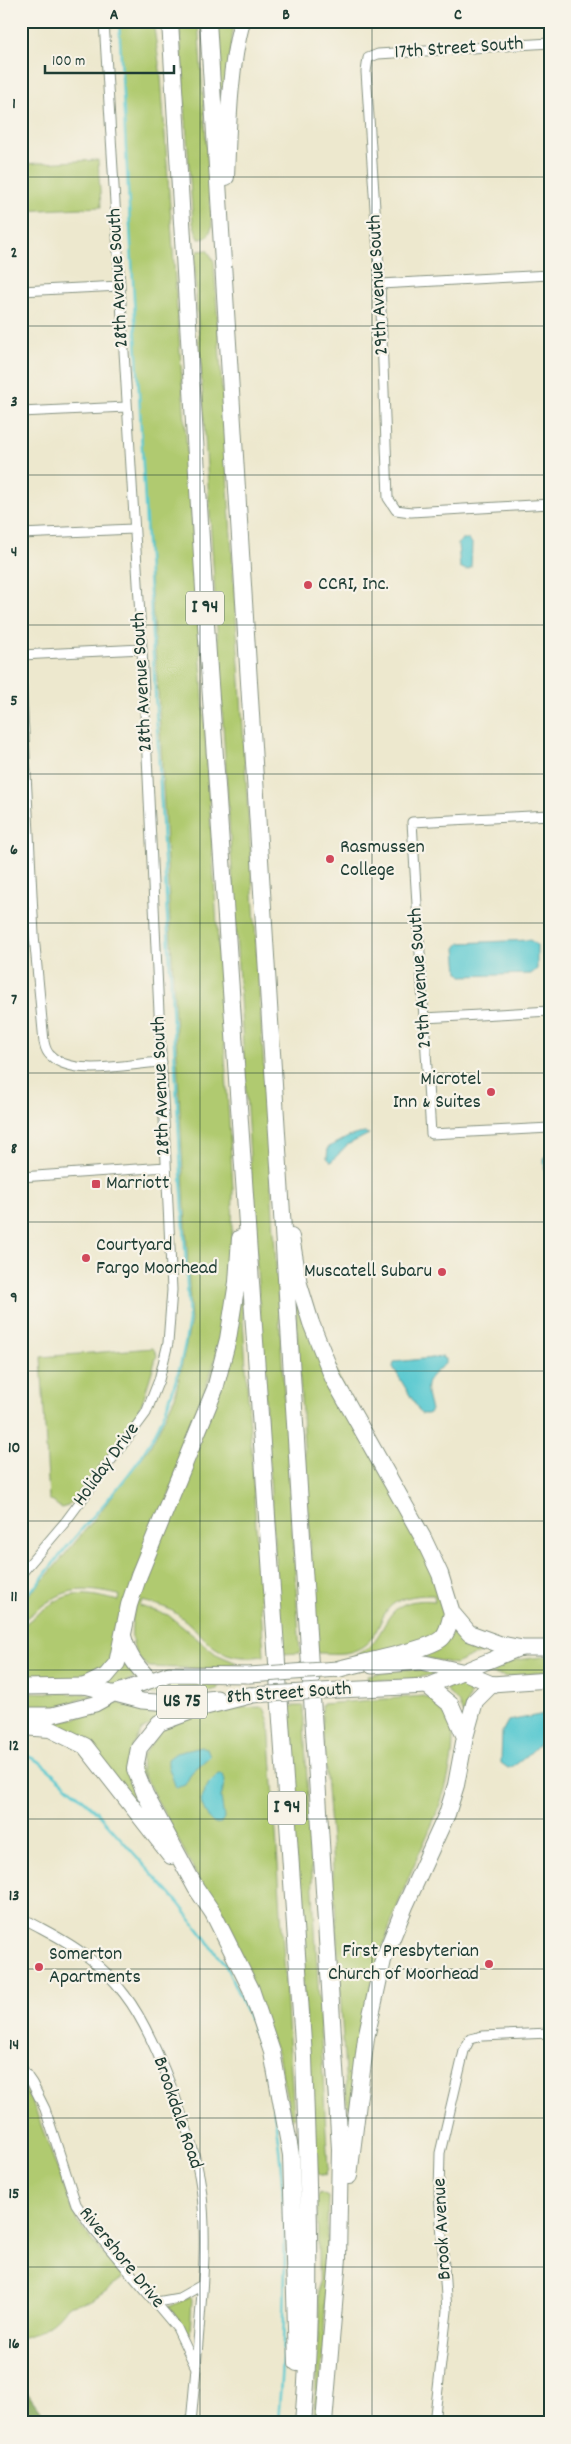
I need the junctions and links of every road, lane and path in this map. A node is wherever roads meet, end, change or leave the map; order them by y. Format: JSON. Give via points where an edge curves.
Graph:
{"nodes":[{"id":1,"x":104,"y":21,"type":"edge"},
{"id":2,"x":160,"y":21,"type":"edge"},
{"id":3,"x":170,"y":21,"type":"edge"},
{"id":4,"x":208,"y":21,"type":"edge"},
{"id":5,"x":242,"y":21,"type":"edge"},
{"id":6,"x":550,"y":43,"type":"edge"},
{"id":7,"x":368,"y":58,"type":"joint"},
{"id":8,"x":176,"y":126,"type":"junction"},
{"id":9,"x":550,"y":275,"type":"edge"},
{"id":10,"x":222,"y":277,"type":"junction"},
{"id":11,"x":380,"y":284,"type":"junction"},
{"id":12,"x":120,"y":286,"type":"junction"},
{"id":13,"x":21,"y":291,"type":"edge"},
{"id":14,"x":126,"y":407,"type":"junction"},
{"id":15,"x":21,"y":412,"type":"edge"},
{"id":16,"x":550,"y":504,"type":"edge"},
{"id":17,"x":133,"y":529,"type":"junction"},
{"id":18,"x":21,"y":534,"type":"edge"},
{"id":19,"x":142,"y":649,"type":"junction"},
{"id":20,"x":21,"y":655,"type":"edge"},
{"id":21,"x":21,"y":672,"type":"edge"},
{"id":22,"x":550,"y":815,"type":"edge"},
{"id":23,"x":550,"y":1012,"type":"edge"},
{"id":24,"x":424,"y":1018,"type":"junction"},
{"id":25,"x":162,"y":1062,"type":"junction"},
{"id":26,"x":276,"y":1128,"type":"junction"},
{"id":27,"x":550,"y":1128,"type":"edge"},
{"id":28,"x":166,"y":1167,"type":"junction"},
{"id":29,"x":21,"y":1177,"type":"edge"},
{"id":30,"x":245,"y":1194,"type":"junction"},
{"id":31,"x":168,"y":1343,"type":"joint"},
{"id":32,"x":21,"y":1574,"type":"edge"},
{"id":33,"x":452,"y":1614,"type":"junction"},
{"id":34,"x":124,"y":1636,"type":"junction"},
{"id":35,"x":520,"y":1648,"type":"junction"},
{"id":36,"x":550,"y":1648,"type":"edge"},
{"id":37,"x":338,"y":1669,"type":"junction"},
{"id":38,"x":460,"y":1671,"type":"junction"},
{"id":39,"x":150,"y":1680,"type":"junction"},
{"id":40,"x":550,"y":1680,"type":"edge"},
{"id":41,"x":492,"y":1684,"type":"junction"},
{"id":42,"x":85,"y":1686,"type":"junction"},
{"id":43,"x":428,"y":1686,"type":"junction"},
{"id":44,"x":21,"y":1687,"type":"edge"},
{"id":45,"x":115,"y":1693,"type":"junction"},
{"id":46,"x":251,"y":1695,"type":"junction"},
{"id":47,"x":21,"y":1716,"type":"edge"},
{"id":48,"x":21,"y":1727,"type":"edge"},
{"id":49,"x":465,"y":1737,"type":"junction"},
{"id":50,"x":196,"y":1888,"type":"junction"},
{"id":51,"x":21,"y":1920,"type":"edge"},
{"id":52,"x":550,"y":2032,"type":"edge"},
{"id":53,"x":21,"y":2067,"type":"edge"},
{"id":54,"x":338,"y":2258,"type":"junction"},
{"id":55,"x":202,"y":2285,"type":"junction"},
{"id":56,"x":157,"y":2302,"type":"junction"},
{"id":57,"x":196,"y":2368,"type":"junction"},
{"id":58,"x":191,"y":2423,"type":"edge"},
{"id":59,"x":299,"y":2423,"type":"edge"},
{"id":60,"x":303,"y":2423,"type":"edge"},
{"id":61,"x":324,"y":2423,"type":"edge"},
{"id":62,"x":434,"y":2423,"type":"edge"}],
"edges":[{"from":1,"to":12,"type":"street","name":"28th Avenue South"},
{"from":2,"to":8,"type":"highway"},
{"from":3,"to":8,"type":"highway","number":"I 94"},
{"from":4,"to":10,"type":"highway","number":"I 94"},
{"from":5,"to":10,"type":"highway","via":[[237,39],[227,137]]},
{"from":6,"to":7,"type":"street","name":"17th Street South","via":[[378,54]]},
{"from":7,"to":11,"type":"street","name":"29th Avenue South","via":[[366,72]]},
{"from":8,"to":30,"type":"highway","number":"I 94"},
{"from":9,"to":11,"type":"street"},
{"from":10,"to":26,"type":"highway","number":"I 94"},
{"from":11,"to":16,"type":"street","name":"29th Avenue South","via":[[388,498],[396,510],[410,512]]},
{"from":12,"to":13,"type":"street"},
{"from":12,"to":14,"type":"street","name":"28th Avenue South"},
{"from":14,"to":15,"type":"street"},
{"from":14,"to":17,"type":"street","name":"28th Avenue South"},
{"from":17,"to":18,"type":"street"},
{"from":17,"to":19,"type":"street","name":"28th Avenue South"},
{"from":19,"to":20,"type":"street"},
{"from":19,"to":25,"type":"street","name":"28th Avenue South"},
{"from":21,"to":25,"type":"street","via":[[44,1042],[49,1055],[64,1065],[80,1068]]},
{"from":22,"to":24,"type":"street","name":"29th Avenue South","via":[[412,822]]},
{"from":23,"to":24,"type":"street"},
{"from":24,"to":27,"type":"street","name":"29th Avenue South","via":[[430,1134]]},
{"from":25,"to":28,"type":"street","name":"28th Avenue South"},
{"from":26,"to":33,"type":"highway","via":[[299,1284],[311,1323],[334,1378],[436,1567]]},
{"from":26,"to":54,"type":"highway","number":"I 94","via":[[340,2148]]},
{"from":28,"to":29,"type":"street"},
{"from":28,"to":31,"type":"street","name":"28th Avenue South","via":[[172,1290]]},
{"from":30,"to":34,"type":"highway","via":[[237,1282],[228,1339],[215,1389],[138,1575]]},
{"from":30,"to":60,"type":"highway","number":"I 94","via":[[304,2057],[310,2270]]},
{"from":31,"to":32,"type":"street","name":"Holiday Drive","via":[[159,1380],[146,1412],[66,1521]]},
{"from":33,"to":35,"type":"highway","via":[[469,1633]]},
{"from":33,"to":37,"type":"highway","via":[[441,1639],[415,1650]]},
{"from":34,"to":39,"type":"highway","via":[[128,1653]]},
{"from":34,"to":42,"type":"highway","via":[[117,1663],[106,1676]]},
{"from":35,"to":36,"type":"main road","name":"8th Street South","number":"US 75"},
{"from":35,"to":38,"type":"main road","name":"8th Street South","number":"US 75"},
{"from":37,"to":38,"type":"main road","name":"8th Street South","number":"US 75","via":[[420,1662]]},
{"from":37,"to":39,"type":"main road","name":"8th Street South","number":"US 75","bridge":true,"via":[[169,1674]]},
{"from":38,"to":41,"type":"main road","name":"8th Street South","number":"US 75"},
{"from":38,"to":43,"type":"main road","name":"8th Street South","number":"US 75"},
{"from":39,"to":45,"type":"main road","name":"8th Street South","number":"US 75"},
{"from":40,"to":41,"type":"main road","name":"8th Street South","number":"US 75"},
{"from":41,"to":49,"type":"highway","via":[[475,1701]]},
{"from":42,"to":44,"type":"main road","name":"8th Street South","number":"US 75"},
{"from":42,"to":45,"type":"main road","name":"8th Street South","number":"US 75"},
{"from":43,"to":46,"type":"main road","name":"8th Street South","number":"US 75","bridge":true},
{"from":43,"to":49,"type":"highway","via":[[452,1705]]},
{"from":45,"to":46,"type":"main road","name":"8th Street South","number":"US 75","via":[[142,1701],[170,1703]]},
{"from":45,"to":47,"type":"main road","name":"8th Street South","number":"US 75","via":[[95,1704],[52,1715]]},
{"from":46,"to":50,"type":"highway","via":[[159,1723],[144,1739],[136,1757],[135,1769],[145,1794]]},
{"from":48,"to":50,"type":"highway","via":[[50,1729],[85,1746]]},
{"from":49,"to":54,"type":"highway","via":[[447,1814],[383,1960],[366,2038]]},
{"from":50,"to":59,"type":"highway","via":[[213,1913],[251,1989],[272,2052],[286,2120],[294,2197]]},
{"from":51,"to":55,"type":"street","name":"Brookdale Road","via":[[85,1954],[125,1995],[150,2039],[197,2163],[202,2188]]},
{"from":52,"to":62,"type":"street","name":"Brook Avenue","via":[[482,2036],[470,2039],[464,2051],[440,2153],[439,2192],[447,2311]]},
{"from":53,"to":56,"type":"street","name":"Rivershore Drive","via":[[45,2109],[76,2204],[93,2229]]},
{"from":54,"to":61,"type":"highway","number":"I 94"},
{"from":55,"to":56,"type":"street","via":[[179,2298]]},
{"from":55,"to":57,"type":"street","name":"Brookdale Road"},
{"from":56,"to":57,"type":"street","name":"Rivershore Drive","via":[[177,2328]]},
{"from":57,"to":58,"type":"street"}]}
